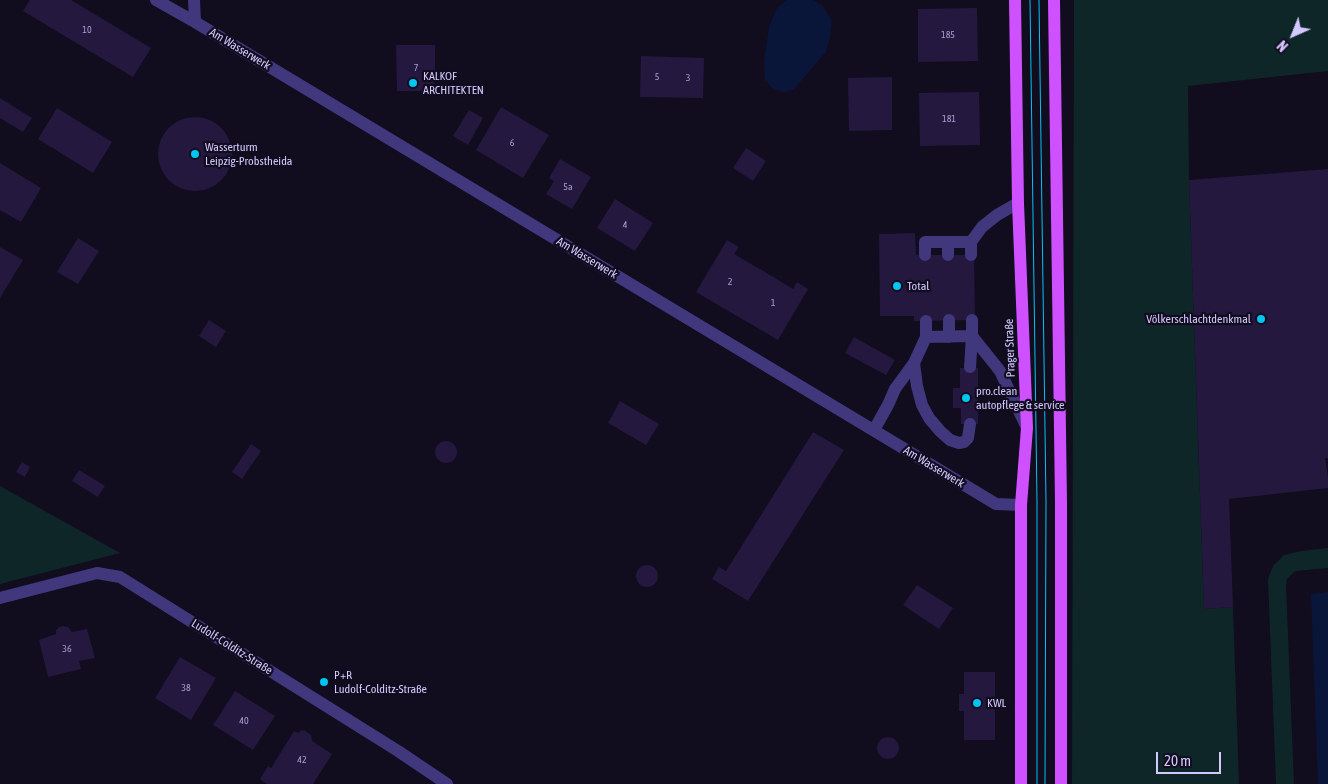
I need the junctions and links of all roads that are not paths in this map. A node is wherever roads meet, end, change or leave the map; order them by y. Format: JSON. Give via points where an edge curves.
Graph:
{"nodes":[{"id":1,"x":156,"y":0,"type":"edge"},
{"id":2,"x":194,"y":0,"type":"edge"},
{"id":3,"x":1016,"y":0,"type":"edge"},
{"id":4,"x":1054,"y":0,"type":"edge"},
{"id":5,"x":194,"y":22,"type":"junction"},
{"id":6,"x":1018,"y":203,"type":"junction"},
{"id":7,"x":925,"y":255,"type":"dead end"},
{"id":8,"x":949,"y":320,"type":"dead end"},
{"id":9,"x":972,"y":320,"type":"dead end"},
{"id":10,"x":926,"y":321,"type":"dead end"},
{"id":11,"x":949,"y":336,"type":"junction"},
{"id":12,"x":972,"y":336,"type":"junction"},
{"id":13,"x":926,"y":337,"type":"junction"},
{"id":14,"x":914,"y":363,"type":"junction"},
{"id":15,"x":970,"y":367,"type":"dead end"},
{"id":16,"x":970,"y":424,"type":"dead end"},
{"id":17,"x":1027,"y":428,"type":"junction"},
{"id":18,"x":874,"y":430,"type":"junction"},
{"id":19,"x":1021,"y":505,"type":"junction"},
{"id":20,"x":0,"y":598,"type":"edge"},
{"id":21,"x":447,"y":784,"type":"edge"},
{"id":22,"x":1021,"y":784,"type":"edge"},
{"id":23,"x":1061,"y":784,"type":"edge"}],
"edges":[{"from":1,"to":5,"type":"street","name":"Am Wasserwerk"},
{"from":2,"to":5,"type":"street"},
{"from":3,"to":6,"type":"main road","name":"Prager Straße"},
{"from":4,"to":23,"type":"main road","via":[[1061,485]]},
{"from":5,"to":18,"type":"street","name":"Am Wasserwerk"},
{"from":6,"to":7,"type":"street","via":[[982,227],[971,248],[948,249],[924,242]]},
{"from":6,"to":17,"type":"main road","name":"Prager Straße"},
{"from":8,"to":11,"type":"street"},
{"from":9,"to":12,"type":"street"},
{"from":10,"to":13,"type":"street"},
{"from":11,"to":12,"type":"street"},
{"from":11,"to":13,"type":"street"},
{"from":12,"to":15,"type":"street"},
{"from":12,"to":17,"type":"street","via":[[1000,371]]},
{"from":13,"to":14,"type":"street"},
{"from":14,"to":16,"type":"street","via":[[922,405],[940,431],[950,440],[964,442],[968,438]]},
{"from":14,"to":18,"type":"street","via":[[895,389]]},
{"from":17,"to":19,"type":"main road","name":"Prager Straße"},
{"from":18,"to":19,"type":"street","name":"Am Wasserwerk","via":[[996,504]]},
{"from":19,"to":22,"type":"main road","name":"Prager Straße"},
{"from":20,"to":21,"type":"street","name":"Ludolf-Colditz-Straße","via":[[97,573],[120,577]]}]}
